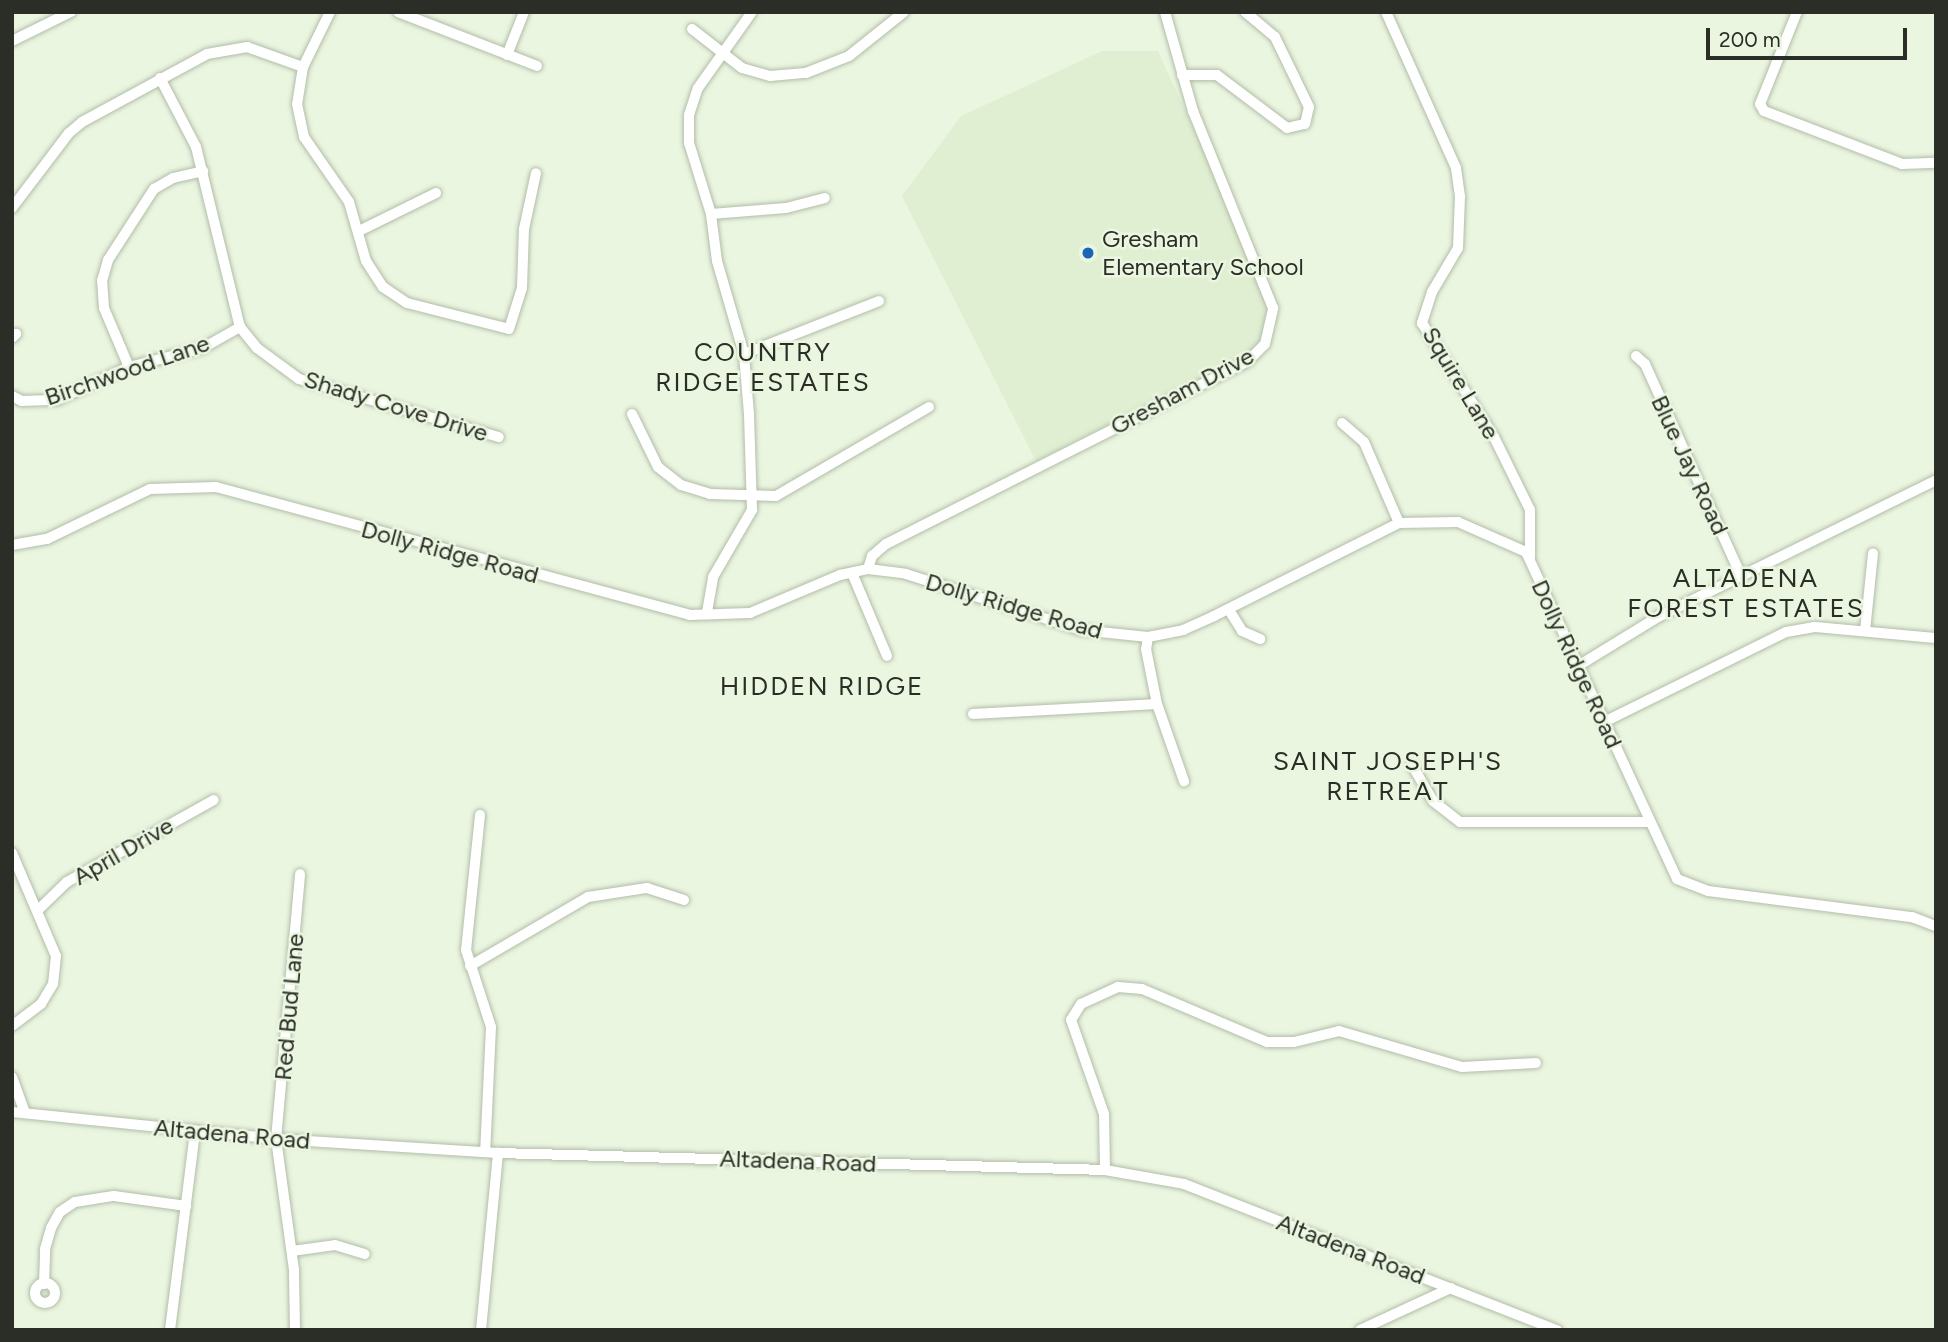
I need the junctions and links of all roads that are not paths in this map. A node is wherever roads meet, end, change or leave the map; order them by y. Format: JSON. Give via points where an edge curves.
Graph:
{"nodes":[{"id":1,"x":330,"y":12,"type":"edge"},
{"id":2,"x":398,"y":12,"type":"edge"},
{"id":3,"x":524,"y":12,"type":"edge"},
{"id":4,"x":752,"y":12,"type":"edge"},
{"id":5,"x":904,"y":12,"type":"edge"},
{"id":6,"x":1165,"y":12,"type":"edge"},
{"id":7,"x":1245,"y":12,"type":"edge"},
{"id":8,"x":1386,"y":12,"type":"edge"},
{"id":9,"x":1797,"y":12,"type":"edge"},
{"id":10,"x":65,"y":14,"type":"edge"},
{"id":11,"x":692,"y":29,"type":"dead end"},
{"id":12,"x":12,"y":41,"type":"edge"},
{"id":13,"x":723,"y":54,"type":"junction"},
{"id":14,"x":507,"y":55,"type":"junction"},
{"id":15,"x":537,"y":66,"type":"dead end"},
{"id":16,"x":303,"y":67,"type":"junction"},
{"id":17,"x":1182,"y":75,"type":"junction"},
{"id":18,"x":160,"y":78,"type":"junction"},
{"id":19,"x":1936,"y":163,"type":"edge"},
{"id":20,"x":203,"y":171,"type":"junction"},
{"id":21,"x":536,"y":173,"type":"dead end"},
{"id":22,"x":436,"y":193,"type":"dead end"},
{"id":23,"x":825,"y":198,"type":"dead end"},
{"id":24,"x":12,"y":208,"type":"edge"},
{"id":25,"x":711,"y":214,"type":"junction"},
{"id":26,"x":359,"y":231,"type":"junction"},
{"id":27,"x":879,"y":301,"type":"dead end"},
{"id":28,"x":240,"y":327,"type":"junction"},
{"id":29,"x":744,"y":354,"type":"junction"},
{"id":30,"x":1636,"y":356,"type":"dead end"},
{"id":31,"x":129,"y":367,"type":"junction"},
{"id":32,"x":12,"y":396,"type":"edge"},
{"id":33,"x":929,"y":407,"type":"dead end"},
{"id":34,"x":632,"y":414,"type":"dead end"},
{"id":35,"x":1342,"y":422,"type":"dead end"},
{"id":36,"x":499,"y":437,"type":"dead end"},
{"id":37,"x":1936,"y":480,"type":"edge"},
{"id":38,"x":751,"y":495,"type":"junction"},
{"id":39,"x":1399,"y":523,"type":"junction"},
{"id":40,"x":12,"y":545,"type":"edge"},
{"id":41,"x":1873,"y":553,"type":"dead end"},
{"id":42,"x":1531,"y":562,"type":"junction"},
{"id":43,"x":868,"y":569,"type":"junction"},
{"id":44,"x":852,"y":573,"type":"junction"},
{"id":45,"x":1741,"y":576,"type":"junction"},
{"id":46,"x":1228,"y":610,"type":"junction"},
{"id":47,"x":707,"y":612,"type":"junction"},
{"id":48,"x":1865,"y":631,"type":"junction"},
{"id":49,"x":1148,"y":637,"type":"junction"},
{"id":50,"x":1260,"y":639,"type":"dead end"},
{"id":51,"x":1936,"y":639,"type":"edge"},
{"id":52,"x":887,"y":656,"type":"dead end"},
{"id":53,"x":1578,"y":666,"type":"junction"},
{"id":54,"x":1157,"y":704,"type":"junction"},
{"id":55,"x":973,"y":713,"type":"dead end"},
{"id":56,"x":1604,"y":722,"type":"junction"},
{"id":57,"x":1412,"y":765,"type":"dead end"},
{"id":58,"x":1184,"y":781,"type":"dead end"},
{"id":59,"x":214,"y":800,"type":"dead end"},
{"id":60,"x":480,"y":815,"type":"dead end"},
{"id":61,"x":1649,"y":822,"type":"junction"},
{"id":62,"x":12,"y":853,"type":"edge"},
{"id":63,"x":300,"y":874,"type":"dead end"},
{"id":64,"x":684,"y":900,"type":"dead end"},
{"id":65,"x":38,"y":910,"type":"junction"},
{"id":66,"x":1936,"y":926,"type":"edge"},
{"id":67,"x":470,"y":965,"type":"junction"},
{"id":68,"x":12,"y":1026,"type":"edge"},
{"id":69,"x":1536,"y":1063,"type":"dead end"},
{"id":70,"x":12,"y":1077,"type":"edge"},
{"id":71,"x":12,"y":1112,"type":"edge"},
{"id":72,"x":25,"y":1113,"type":"junction"},
{"id":73,"x":195,"y":1131,"type":"junction"},
{"id":74,"x":276,"y":1139,"type":"junction"},
{"id":75,"x":485,"y":1152,"type":"junction"},
{"id":76,"x":498,"y":1153,"type":"junction"},
{"id":77,"x":1105,"y":1170,"type":"junction"},
{"id":78,"x":186,"y":1206,"type":"junction"},
{"id":79,"x":292,"y":1251,"type":"junction"},
{"id":80,"x":365,"y":1254,"type":"dead end"},
{"id":81,"x":44,"y":1284,"type":"dead end"},
{"id":82,"x":1451,"y":1288,"type":"junction"},
{"id":83,"x":170,"y":1330,"type":"edge"},
{"id":84,"x":295,"y":1330,"type":"edge"},
{"id":85,"x":481,"y":1330,"type":"edge"},
{"id":86,"x":1360,"y":1330,"type":"edge"},
{"id":87,"x":1557,"y":1330,"type":"edge"}],
"edges":[{"from":1,"to":16,"type":"street"},
{"from":2,"to":14,"type":"street"},
{"from":3,"to":14,"type":"street"},
{"from":4,"to":13,"type":"street"},
{"from":5,"to":13,"type":"street","via":[[870,44],[806,73],[760,75]]},
{"from":6,"to":17,"type":"street","name":"Gresham Drive"},
{"from":7,"to":17,"type":"street","via":[[1275,37],[1309,107],[1305,124],[1287,128],[1217,75]]},
{"from":8,"to":42,"type":"street","name":"Squire Lane","via":[[1447,146],[1458,186],[1462,222],[1458,248],[1432,292],[1422,323],[1494,437],[1530,510]]},
{"from":9,"to":19,"type":"street","via":[[1760,104],[1782,121],[1837,136],[1902,164]]},
{"from":10,"to":12,"type":"street"},
{"from":11,"to":13,"type":"street"},
{"from":13,"to":25,"type":"street","via":[[698,88],[689,115],[689,144]]},
{"from":14,"to":15,"type":"street"},
{"from":16,"to":18,"type":"street","via":[[247,47],[231,47]]},
{"from":16,"to":26,"type":"street","via":[[297,104],[304,137],[349,202]]},
{"from":17,"to":43,"type":"street","name":"Gresham Drive","via":[[1208,151],[1268,290],[1273,322],[1265,345],[1248,361],[886,544],[872,556]]},
{"from":18,"to":20,"type":"street","name":"Shady Cove Drive","via":[[197,147]]},
{"from":18,"to":24,"type":"street","via":[[69,132]]},
{"from":20,"to":28,"type":"street","name":"Shady Cove Drive"},
{"from":20,"to":31,"type":"street","via":[[173,178],[154,189],[108,260],[102,281],[104,308]]},
{"from":21,"to":26,"type":"street","via":[[524,229],[522,288],[509,329],[407,303],[383,287],[366,261]]},
{"from":22,"to":26,"type":"street"},
{"from":23,"to":25,"type":"street","via":[[786,208]]},
{"from":25,"to":29,"type":"street","via":[[718,261]]},
{"from":27,"to":29,"type":"street"},
{"from":28,"to":31,"type":"street","name":"Birchwood Lane","via":[[203,348]]},
{"from":28,"to":36,"type":"street","name":"Shady Cove Drive","via":[[275,365],[299,379]]},
{"from":29,"to":38,"type":"street"},
{"from":30,"to":45,"type":"street","name":"Blue Jay Road","via":[[1645,364]]},
{"from":31,"to":32,"type":"street","name":"Birchwood Lane","via":[[46,402]]},
{"from":33,"to":38,"type":"street","via":[[800,485],[776,496]]},
{"from":34,"to":38,"type":"street","via":[[658,467],[681,485],[710,494]]},
{"from":35,"to":39,"type":"street","via":[[1364,442]]},
{"from":37,"to":45,"type":"street"},
{"from":38,"to":47,"type":"street","via":[[748,523],[713,577]]},
{"from":39,"to":42,"type":"street","name":"Dolly Ridge Road","via":[[1440,520],[1480,528],[1526,552]]},
{"from":39,"to":46,"type":"street","name":"Dolly Ridge Road"},
{"from":40,"to":47,"type":"street","name":"Dolly Ridge Road","via":[[47,539],[150,489],[216,487],[664,610],[695,616]]},
{"from":41,"to":48,"type":"street"},
{"from":42,"to":53,"type":"street","name":"Dolly Ridge Road"},
{"from":43,"to":44,"type":"street","name":"Dolly Ridge Road"},
{"from":43,"to":49,"type":"street","name":"Dolly Ridge Road","via":[[906,574],[1081,630]]},
{"from":44,"to":47,"type":"street","name":"Dolly Ridge Road","via":[[750,613],[718,617]]},
{"from":44,"to":52,"type":"street"},
{"from":45,"to":53,"type":"street","via":[[1658,617]]},
{"from":46,"to":49,"type":"street","name":"Dolly Ridge Road","via":[[1183,630]]},
{"from":46,"to":50,"type":"street","via":[[1242,631]]},
{"from":48,"to":51,"type":"street"},
{"from":48,"to":56,"type":"street","via":[[1815,627],[1786,632]]},
{"from":49,"to":54,"type":"street"},
{"from":53,"to":56,"type":"street","name":"Dolly Ridge Road"},
{"from":54,"to":55,"type":"street"},
{"from":54,"to":58,"type":"street"},
{"from":56,"to":61,"type":"street","name":"Dolly Ridge Road"},
{"from":57,"to":61,"type":"street","via":[[1433,801],[1460,822]]},
{"from":59,"to":65,"type":"street","name":"April Drive","via":[[67,882]]},
{"from":60,"to":67,"type":"street","via":[[466,929]]},
{"from":61,"to":66,"type":"street","name":"Dolly Ridge Road","via":[[1673,873],[1689,887],[1912,917]]},
{"from":62,"to":65,"type":"street"},
{"from":63,"to":74,"type":"street","name":"Red Bud Lane"},
{"from":64,"to":67,"type":"street","via":[[647,888],[588,897]]},
{"from":65,"to":68,"type":"street","via":[[56,956],[53,984],[41,1004]]},
{"from":67,"to":75,"type":"street","via":[[491,1027]]},
{"from":69,"to":77,"type":"street","via":[[1462,1068],[1339,1031],[1294,1042],[1267,1042],[1142,989],[1118,987],[1081,1004],[1071,1020],[1104,1114]]},
{"from":70,"to":72,"type":"street"},
{"from":71,"to":72,"type":"street","name":"Altadena Road"},
{"from":72,"to":73,"type":"street","name":"Altadena Road"},
{"from":73,"to":74,"type":"street","name":"Altadena Road"},
{"from":73,"to":78,"type":"street"},
{"from":74,"to":75,"type":"street","name":"Altadena Road"},
{"from":74,"to":79,"type":"street","name":"Red Bud Lane"},
{"from":75,"to":76,"type":"street","name":"Altadena Road"},
{"from":76,"to":77,"type":"street","name":"Altadena Road"},
{"from":76,"to":85,"type":"street"},
{"from":77,"to":82,"type":"street","name":"Altadena Road","via":[[1184,1184]]},
{"from":78,"to":81,"type":"street","via":[[114,1196],[75,1202],[60,1212],[51,1228]]},
{"from":78,"to":83,"type":"street"},
{"from":79,"to":80,"type":"street","via":[[335,1245]]},
{"from":79,"to":84,"type":"street","name":"Red Bud Lane"},
{"from":82,"to":86,"type":"street"},
{"from":82,"to":87,"type":"street","name":"Altadena Road"}]}
